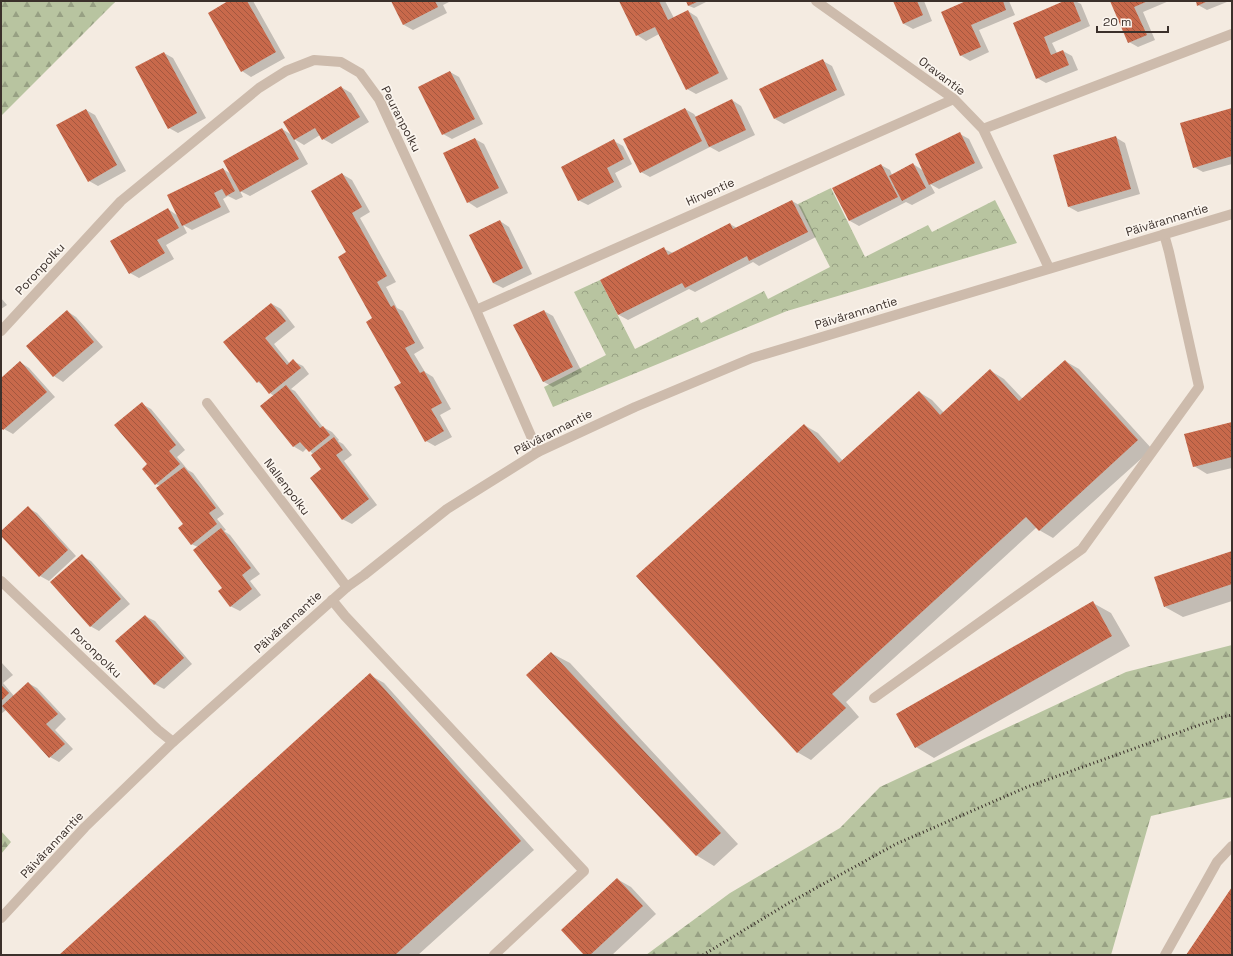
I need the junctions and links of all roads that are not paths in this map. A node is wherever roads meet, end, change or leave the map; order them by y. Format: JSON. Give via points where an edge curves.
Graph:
{"nodes":[{"id":1,"x":820,"y":2,"type":"edge"},
{"id":2,"x":1232,"y":34,"type":"edge"},
{"id":3,"x":954,"y":99,"type":"junction"},
{"id":4,"x":983,"y":129,"type":"junction"},
{"id":5,"x":1232,"y":214,"type":"edge"},
{"id":6,"x":1164,"y":234,"type":"junction"},
{"id":7,"x":82,"y":243,"type":"joint"},
{"id":8,"x":1049,"y":268,"type":"junction"},
{"id":9,"x":476,"y":310,"type":"junction"},
{"id":10,"x":1,"y":331,"type":"edge"},
{"id":11,"x":207,"y":403,"type":"dead end"},
{"id":12,"x":538,"y":452,"type":"junction"},
{"id":13,"x":1,"y":581,"type":"edge"},
{"id":14,"x":347,"y":587,"type":"junction"},
{"id":15,"x":332,"y":600,"type":"junction"},
{"id":16,"x":874,"y":698,"type":"dead end"},
{"id":17,"x":173,"y":742,"type":"junction"},
{"id":18,"x":1232,"y":846,"type":"edge"},
{"id":19,"x":1,"y":918,"type":"edge"},
{"id":20,"x":494,"y":955,"type":"edge"},
{"id":21,"x":1165,"y":955,"type":"edge"}],
"edges":[{"from":1,"to":3,"type":"street","name":"Oravantie"},
{"from":2,"to":4,"type":"street"},
{"from":3,"to":4,"type":"street","name":"Oravantie"},
{"from":3,"to":9,"type":"street","name":"Hirventie"},
{"from":4,"to":8,"type":"street","name":"Oravantie"},
{"from":5,"to":6,"type":"street","name":"Päivärannantie"},
{"from":6,"to":8,"type":"street","name":"Päivärannantie"},
{"from":6,"to":16,"type":"street","via":[[1199,387],[1082,549]]},
{"from":7,"to":9,"type":"street","name":"Peuranpolku","via":[[121,201],[259,88],[286,71],[314,60],[341,62],[360,73],[379,99]]},
{"from":7,"to":10,"type":"street","name":"Poronpolku"},
{"from":8,"to":12,"type":"street","name":"Päivärannantie","via":[[752,358],[635,407]]},
{"from":9,"to":12,"type":"street","name":"Peuranpolku"},
{"from":11,"to":14,"type":"street","name":"Nallenpolku"},
{"from":12,"to":14,"type":"street","name":"Päivärannantie","via":[[447,509]]},
{"from":13,"to":17,"type":"street","name":"Poronpolku"},
{"from":14,"to":15,"type":"street","name":"Päivärannantie"},
{"from":15,"to":17,"type":"street","name":"Päivärannantie"},
{"from":15,"to":20,"type":"street","via":[[584,871]]},
{"from":17,"to":19,"type":"street","name":"Päivärannantie","via":[[85,827]]},
{"from":18,"to":21,"type":"street","via":[[1217,862]]}]}
